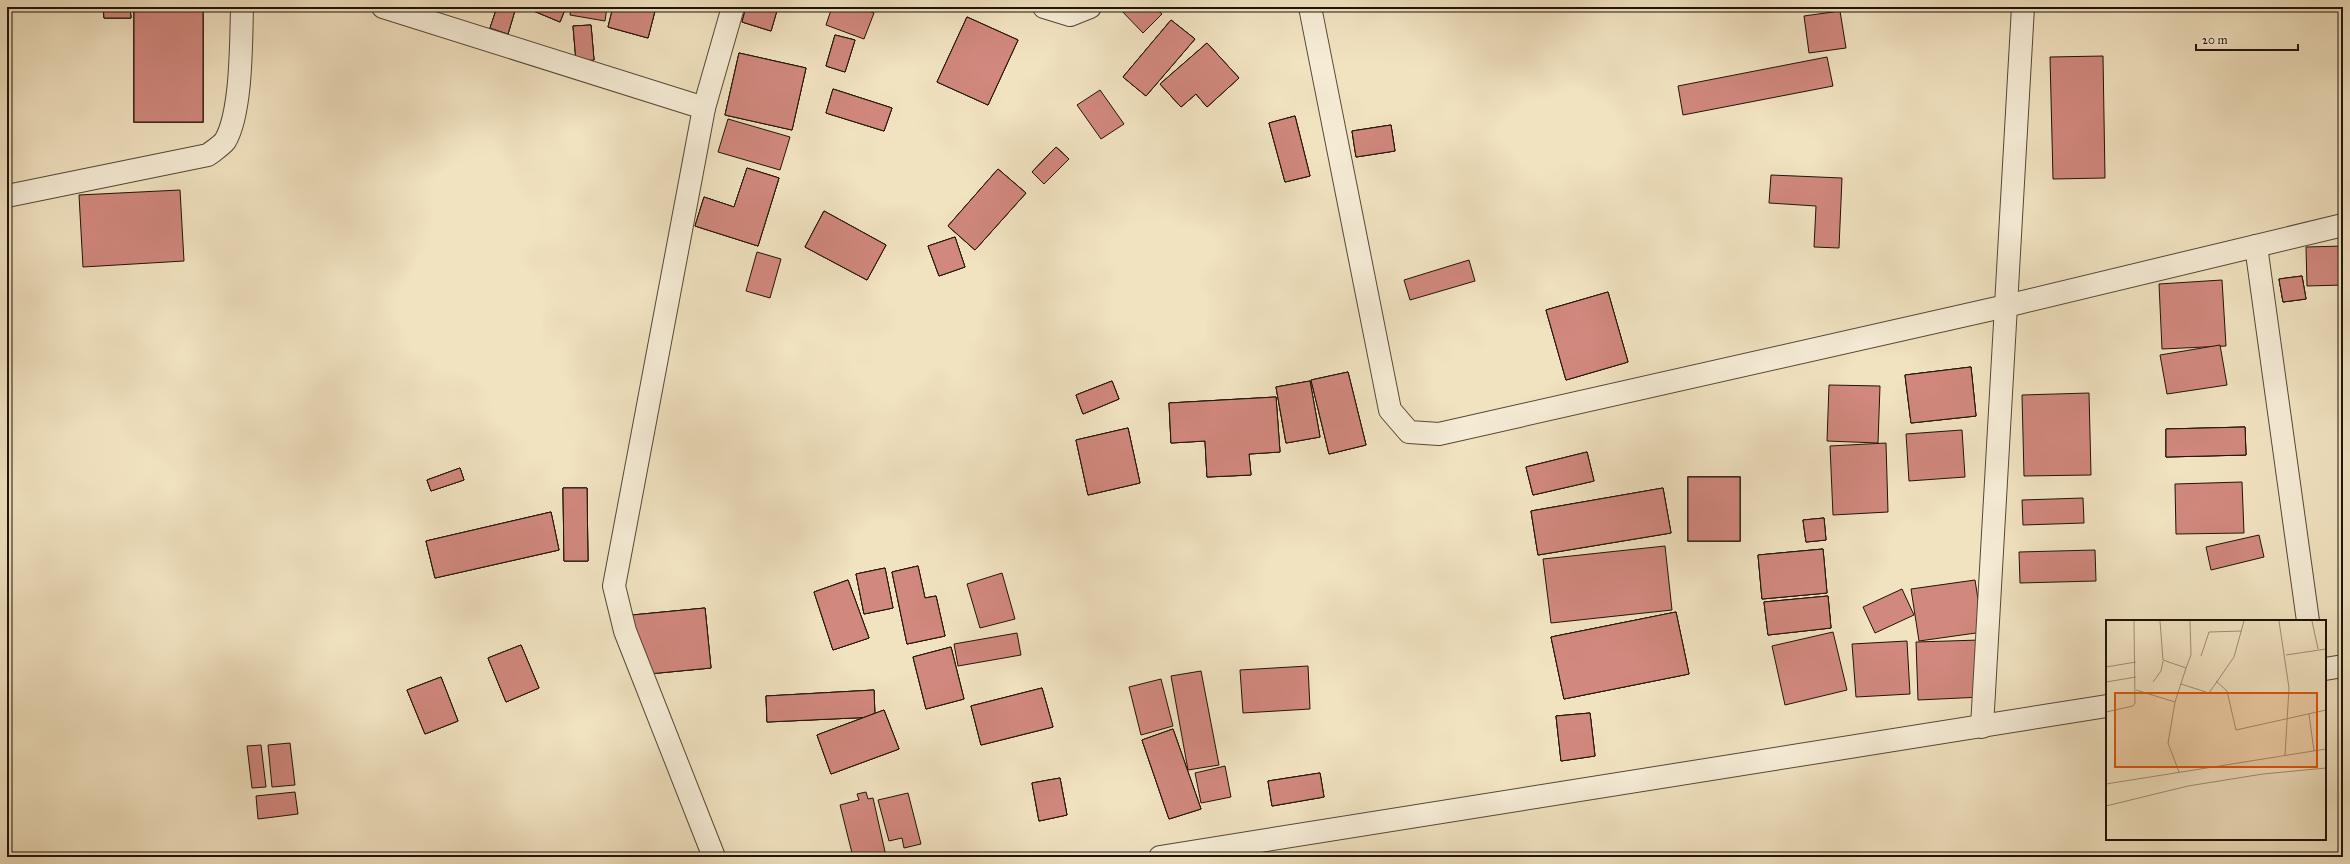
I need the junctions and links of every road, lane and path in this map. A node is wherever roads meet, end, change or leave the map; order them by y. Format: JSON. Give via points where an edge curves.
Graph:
{"nodes":[{"id":1,"x":242,"y":7,"type":"edge"},
{"id":2,"x":383,"y":7,"type":"edge"},
{"id":3,"x":733,"y":7,"type":"edge"},
{"id":4,"x":1044,"y":7,"type":"edge"},
{"id":5,"x":1090,"y":7,"type":"edge"},
{"id":6,"x":1310,"y":7,"type":"edge"},
{"id":7,"x":2023,"y":7,"type":"edge"},
{"id":8,"x":704,"y":108,"type":"junction"},
{"id":9,"x":7,"y":196,"type":"edge"},
{"id":10,"x":2343,"y":225,"type":"edge"},
{"id":11,"x":2256,"y":246,"type":"junction"},
{"id":12,"x":2006,"y":306,"type":"junction"},
{"id":13,"x":2308,"y":620,"type":"edge"},
{"id":14,"x":2343,"y":666,"type":"edge"},
{"id":15,"x":2326,"y":669,"type":"edge"},
{"id":16,"x":2106,"y":706,"type":"edge"},
{"id":17,"x":1982,"y":727,"type":"junction"},
{"id":18,"x":714,"y":857,"type":"edge"},
{"id":19,"x":1160,"y":857,"type":"edge"}],
"edges":[{"from":1,"to":9,"type":"street","via":[[241,64],[233,114],[224,142],[208,155]]},
{"from":2,"to":8,"type":"street"},
{"from":3,"to":8,"type":"street"},
{"from":4,"to":5,"type":"street","via":[[1070,15]]},
{"from":6,"to":12,"type":"street","via":[[1390,410],[1409,432],[1439,434]]},
{"from":7,"to":12,"type":"street"},
{"from":8,"to":18,"type":"street","via":[[614,586],[625,631]]},
{"from":10,"to":11,"type":"street"},
{"from":11,"to":12,"type":"street"},
{"from":11,"to":13,"type":"street"},
{"from":12,"to":17,"type":"street"},
{"from":14,"to":15,"type":"street"},
{"from":16,"to":17,"type":"street"},
{"from":17,"to":19,"type":"street"}]}
